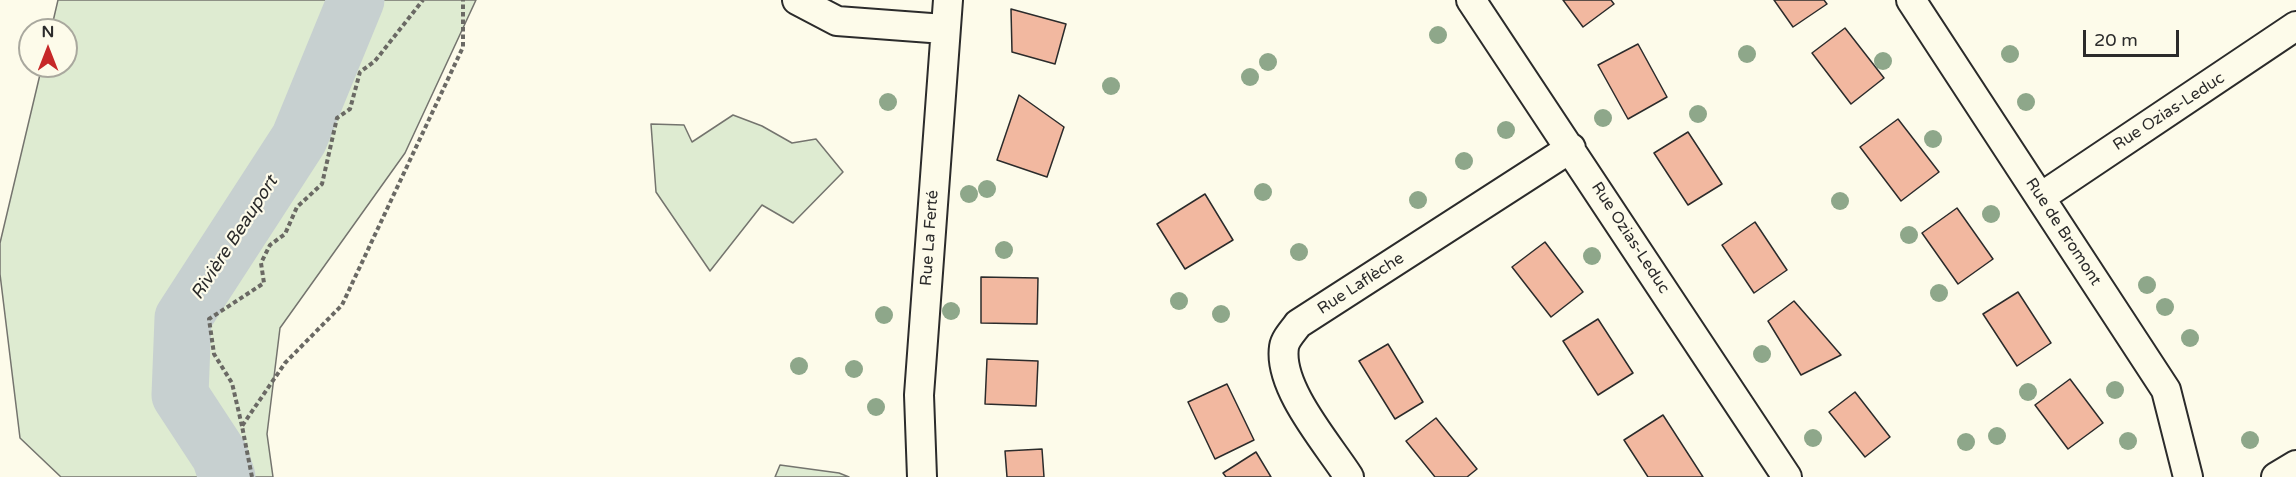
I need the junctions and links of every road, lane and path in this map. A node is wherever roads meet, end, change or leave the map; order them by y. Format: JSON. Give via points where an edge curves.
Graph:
{"nodes":[{"id":1,"x":423,"y":0,"type":"edge"},
{"id":2,"x":463,"y":0,"type":"edge"},
{"id":3,"x":797,"y":0,"type":"edge"},
{"id":4,"x":948,"y":0,"type":"edge"},
{"id":5,"x":1472,"y":0,"type":"edge"},
{"id":6,"x":1911,"y":0,"type":"edge"},
{"id":7,"x":2296,"y":26,"type":"edge"},
{"id":8,"x":944,"y":29,"type":"junction"},
{"id":9,"x":1571,"y":148,"type":"junction"},
{"id":10,"x":2040,"y":197,"type":"junction"},
{"id":11,"x":242,"y":426,"type":"junction"},
{"id":12,"x":2296,"y":465,"type":"edge"},
{"id":13,"x":252,"y":477,"type":"edge"},
{"id":14,"x":922,"y":477,"type":"edge"},
{"id":15,"x":1349,"y":477,"type":"edge"},
{"id":16,"x":1787,"y":477,"type":"edge"},
{"id":17,"x":2188,"y":477,"type":"edge"},
{"id":18,"x":2277,"y":477,"type":"edge"}],
"edges":[{"from":1,"to":11,"type":"path","via":[[375,61],[360,72],[350,109],[337,118],[322,184],[297,207],[285,234],[270,245],[261,263],[264,283],[209,319],[214,354],[232,383]]},
{"from":2,"to":11,"type":"path","via":[[463,47],[342,306],[285,363]]},
{"from":3,"to":8,"type":"street","via":[[837,21]]},
{"from":4,"to":8,"type":"street","name":"Rue La Ferté"},
{"from":5,"to":9,"type":"street","name":"Rue Ozias-Leduc"},
{"from":6,"to":10,"type":"street","name":"Rue de Bromont"},
{"from":7,"to":10,"type":"street","name":"Rue Ozias-Leduc"},
{"from":8,"to":14,"type":"street","name":"Rue La Ferté","via":[[919,395]]},
{"from":9,"to":15,"type":"street","name":"Rue Laflèche","via":[[1298,324],[1284,345],[1285,373],[1297,399]]},
{"from":9,"to":16,"type":"street","name":"Rue Ozias-Leduc"},
{"from":10,"to":17,"type":"street","name":"Rue de Bromont","via":[[2166,390]]},
{"from":11,"to":13,"type":"path"},
{"from":12,"to":18,"type":"street"}]}
